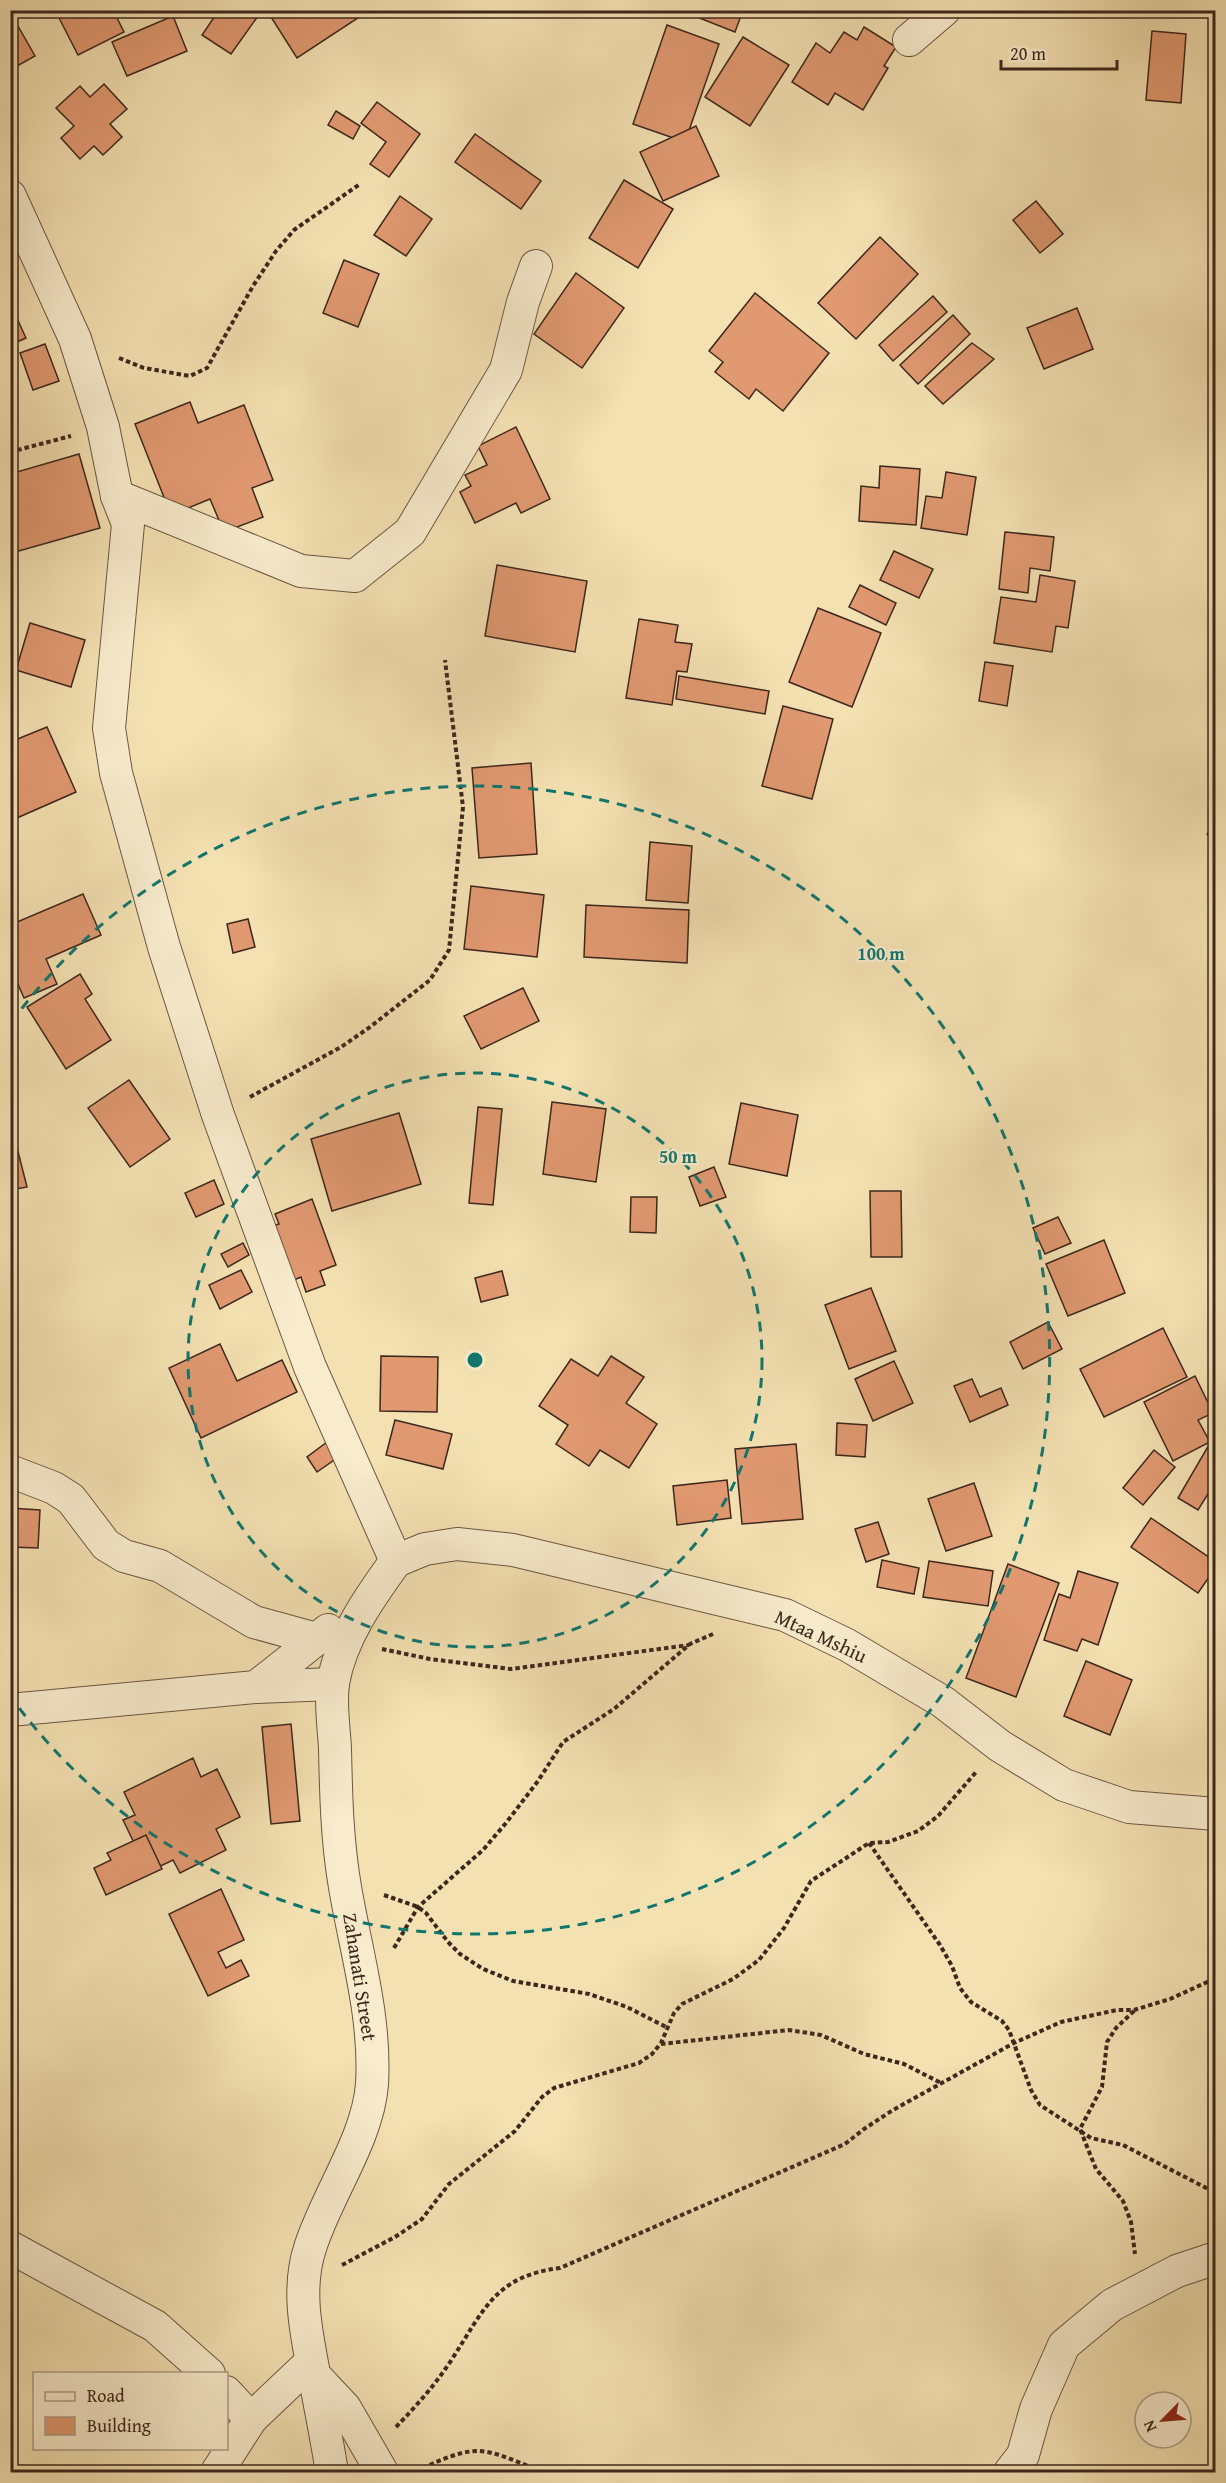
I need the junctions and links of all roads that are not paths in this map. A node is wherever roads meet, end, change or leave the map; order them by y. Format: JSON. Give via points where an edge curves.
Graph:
{"nodes":[{"id":1,"x":944,"y":10,"type":"edge"},
{"id":2,"x":909,"y":40,"type":"dead end"},
{"id":3,"x":10,"y":196,"type":"edge"},
{"id":4,"x":536,"y":266,"type":"dead end"},
{"id":5,"x":117,"y":496,"type":"junction"},
{"id":6,"x":10,"y":1471,"type":"edge"},
{"id":7,"x":396,"y":1562,"type":"junction"},
{"id":8,"x":331,"y":1640,"type":"junction"},
{"id":9,"x":333,"y":1684,"type":"junction"},
{"id":10,"x":256,"y":1687,"type":"junction"},
{"id":11,"x":10,"y":1710,"type":"edge"},
{"id":12,"x":1215,"y":1814,"type":"edge"},
{"id":13,"x":10,"y":2247,"type":"edge"},
{"id":14,"x":1215,"y":2258,"type":"edge"},
{"id":15,"x":313,"y":2369,"type":"junction"},
{"id":16,"x":208,"y":2372,"type":"edge"},
{"id":17,"x":228,"y":2394,"type":"edge"},
{"id":18,"x":251,"y":2419,"type":"junction"},
{"id":19,"x":376,"y":2462,"type":"edge"},
{"id":20,"x":217,"y":2472,"type":"edge"},
{"id":21,"x":332,"y":2472,"type":"edge"},
{"id":22,"x":1010,"y":2472,"type":"edge"}],
"edges":[{"from":1,"to":2,"type":"street"},
{"from":3,"to":5,"type":"street","via":[[75,339],[103,427]]},
{"from":4,"to":5,"type":"street","via":[[506,370],[410,532],[355,576],[301,571]]},
{"from":5,"to":7,"type":"street","via":[[128,524],[109,728],[116,773],[164,947],[218,1115],[310,1367]]},
{"from":6,"to":8,"type":"street","via":[[71,1499],[106,1545],[124,1556],[160,1566],[254,1622]]},
{"from":7,"to":8,"type":"street"},
{"from":7,"to":12,"type":"street","name":"Mtaa Mshiu","via":[[425,1549],[456,1544],[513,1550],[785,1615],[848,1645],[943,1702],[1000,1746],[1064,1785],[1129,1807]]},
{"from":8,"to":9,"type":"street","name":"Zahanati Street"},
{"from":8,"to":10,"type":"street"},
{"from":9,"to":10,"type":"street"},
{"from":9,"to":15,"type":"street","name":"Zahanati Street","via":[[336,1817],[344,1886],[366,1991],[372,2086],[359,2137],[309,2250],[303,2286],[305,2329]]},
{"from":10,"to":11,"type":"street"},
{"from":13,"to":16,"type":"street","via":[[155,2325]]},
{"from":14,"to":22,"type":"street","via":[[1177,2271],[1112,2305],[1064,2345],[1036,2409],[1023,2455]]},
{"from":15,"to":18,"type":"street"},
{"from":15,"to":19,"type":"street","via":[[345,2408]]},
{"from":15,"to":21,"type":"street","name":"Zahanati Street"},
{"from":17,"to":18,"type":"street"},
{"from":18,"to":20,"type":"street"}]}
